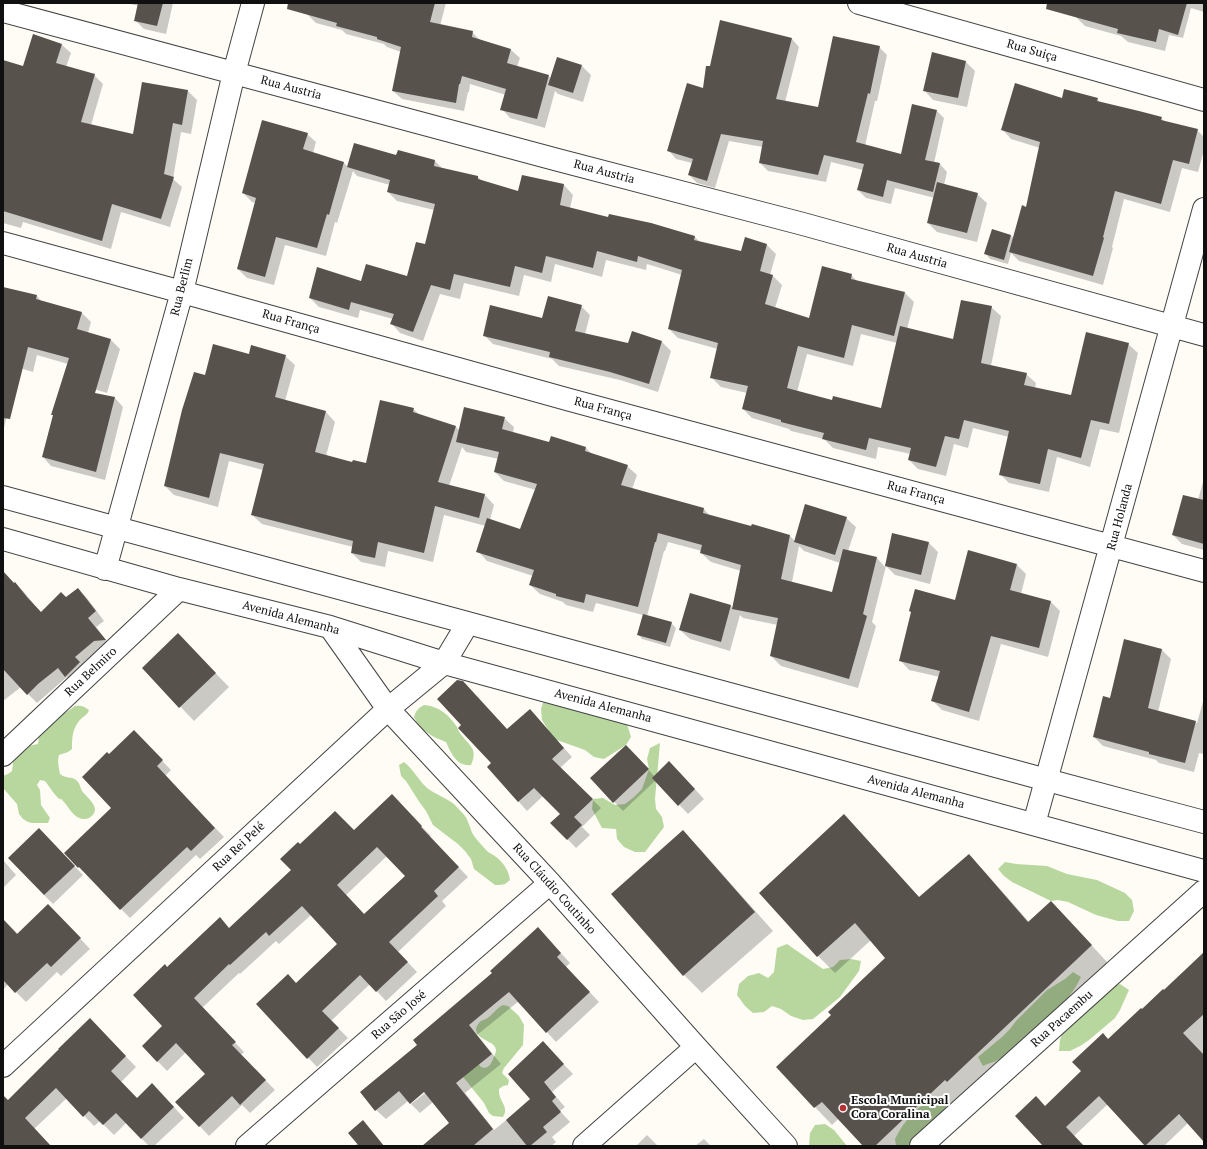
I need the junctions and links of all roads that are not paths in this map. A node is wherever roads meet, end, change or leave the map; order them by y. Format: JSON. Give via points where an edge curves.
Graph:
{"nodes":[{"id":1,"x":253,"y":3,"type":"edge"},
{"id":2,"x":859,"y":3,"type":"edge"},
{"id":3,"x":3,"y":11,"type":"edge"},
{"id":4,"x":234,"y":73,"type":"junction"},
{"id":5,"x":1204,"y":100,"type":"edge"},
{"id":6,"x":1204,"y":209,"type":"edge"},
{"id":7,"x":3,"y":243,"type":"edge"},
{"id":8,"x":182,"y":292,"type":"junction"},
{"id":9,"x":1172,"y":326,"type":"junction"},
{"id":10,"x":1204,"y":335,"type":"edge"},
{"id":11,"x":3,"y":496,"type":"edge"},
{"id":12,"x":116,"y":527,"type":"junction"},
{"id":13,"x":3,"y":539,"type":"edge"},
{"id":14,"x":1112,"y":546,"type":"junction"},
{"id":15,"x":105,"y":569,"type":"junction"},
{"id":16,"x":1204,"y":571,"type":"edge"},
{"id":17,"x":179,"y":589,"type":"junction"},
{"id":18,"x":468,"y":623,"type":"junction"},
{"id":19,"x":330,"y":627,"type":"junction"},
{"id":20,"x":444,"y":663,"type":"junction"},
{"id":21,"x":388,"y":710,"type":"junction"},
{"id":22,"x":3,"y":755,"type":"edge"},
{"id":23,"x":1047,"y":780,"type":"junction"},
{"id":24,"x":1204,"y":822,"type":"edge"},
{"id":25,"x":1034,"y":824,"type":"junction"},
{"id":26,"x":1204,"y":871,"type":"edge"},
{"id":27,"x":550,"y":883,"type":"junction"},
{"id":28,"x":1204,"y":891,"type":"edge"},
{"id":29,"x":696,"y":1048,"type":"junction"},
{"id":30,"x":3,"y":1066,"type":"edge"},
{"id":31,"x":247,"y":1146,"type":"edge"},
{"id":32,"x":584,"y":1146,"type":"edge"},
{"id":33,"x":786,"y":1146,"type":"edge"},
{"id":34,"x":921,"y":1146,"type":"edge"}],
"edges":[{"from":1,"to":4,"type":"street","name":"Rua Berlim"},
{"from":2,"to":5,"type":"street","name":"Rua Suiça"},
{"from":3,"to":4,"type":"street","name":"Rua Austria"},
{"from":4,"to":8,"type":"street","name":"Rua Berlim"},
{"from":4,"to":9,"type":"street","name":"Rua Austria","via":[[803,224]]},
{"from":6,"to":9,"type":"street","name":"Rua Holanda"},
{"from":7,"to":8,"type":"street","name":"Rua França"},
{"from":8,"to":12,"type":"street","name":"Rua Berlim"},
{"from":8,"to":14,"type":"street","name":"Rua França"},
{"from":9,"to":10,"type":"street","name":"Rua Austria"},
{"from":9,"to":14,"type":"street","name":"Rua Holanda"},
{"from":11,"to":12,"type":"street"},
{"from":12,"to":15,"type":"street","name":"Rua Berlim"},
{"from":12,"to":18,"type":"street"},
{"from":13,"to":15,"type":"street","name":"Avenida Alemanha"},
{"from":14,"to":16,"type":"street","name":"Rua França"},
{"from":14,"to":23,"type":"street","name":"Rua Holanda"},
{"from":15,"to":17,"type":"street","name":"Avenida Alemanha"},
{"from":17,"to":19,"type":"street","name":"Avenida Alemanha"},
{"from":17,"to":22,"type":"street","name":"Rua Belmiro"},
{"from":18,"to":20,"type":"street","name":"Rua Rei Pelé"},
{"from":18,"to":23,"type":"street"},
{"from":19,"to":20,"type":"street","name":"Avenida Alemanha"},
{"from":19,"to":21,"type":"street","name":"Rua Cláudio Coutinho"},
{"from":20,"to":21,"type":"street","name":"Rua Rei Pelé"},
{"from":20,"to":25,"type":"street","name":"Avenida Alemanha"},
{"from":21,"to":27,"type":"street","name":"Rua Cláudio Coutinho"},
{"from":21,"to":30,"type":"street","name":"Rua Rei Pelé"},
{"from":23,"to":24,"type":"street"},
{"from":23,"to":25,"type":"street","name":"Rua Holanda"},
{"from":25,"to":26,"type":"street","name":"Avenida Alemanha"},
{"from":27,"to":29,"type":"street","name":"Rua Cláudio Coutinho"},
{"from":27,"to":31,"type":"street","name":"Rua São José"},
{"from":28,"to":34,"type":"street","name":"Rua Pacaembu"},
{"from":29,"to":32,"type":"street"},
{"from":29,"to":33,"type":"street","name":"Rua Cláudio Coutinho"}]}
